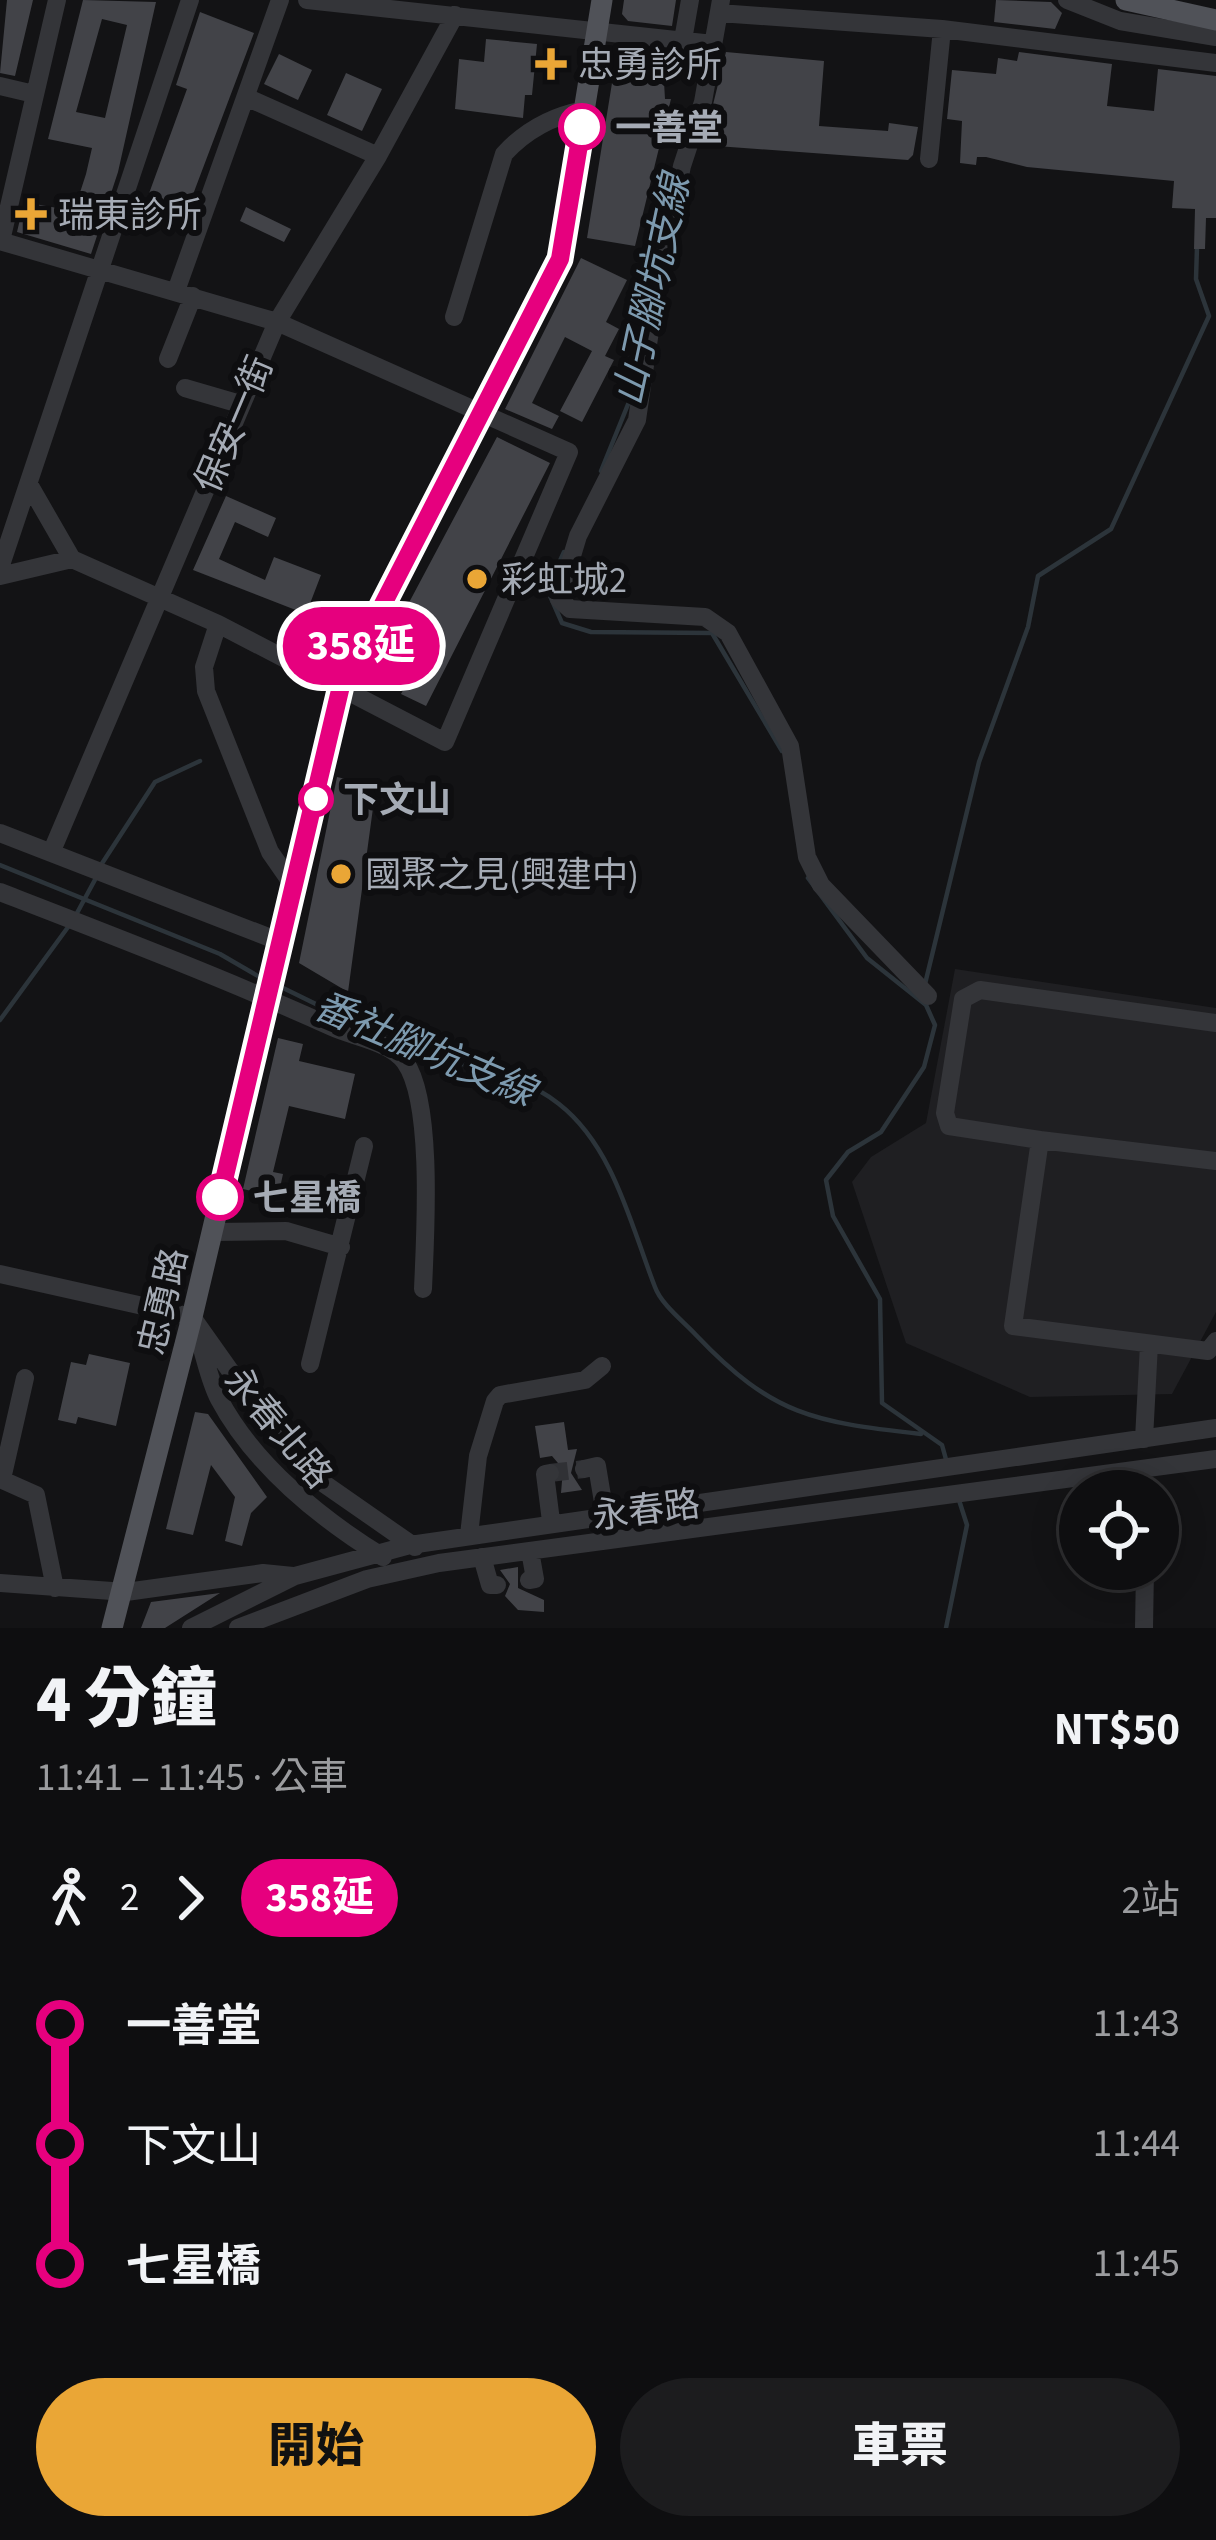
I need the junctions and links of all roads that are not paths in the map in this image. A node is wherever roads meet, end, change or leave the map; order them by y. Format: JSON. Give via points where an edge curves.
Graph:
{"nodes":[{"id":1,"x":57,"y":0,"type":"edge"},
{"id":2,"x":190,"y":0,"type":"edge"},
{"id":3,"x":280,"y":0,"type":"edge"},
{"id":4,"x":307,"y":0,"type":"edge"},
{"id":5,"x":602,"y":0,"type":"edge"},
{"id":6,"x":690,"y":0,"type":"edge"},
{"id":7,"x":1067,"y":0,"type":"edge"},
{"id":8,"x":1126,"y":0,"type":"edge"},
{"id":9,"x":720,"y":6,"type":"edge"},
{"id":10,"x":400,"y":7,"type":"edge"},
{"id":11,"x":454,"y":15,"type":"junction"},
{"id":12,"x":1216,"y":20,"type":"edge"},
{"id":13,"x":942,"y":29,"type":"junction"},
{"id":14,"x":597,"y":33,"type":"junction"},
{"id":15,"x":1216,"y":38,"type":"edge"},
{"id":16,"x":683,"y":40,"type":"junction"},
{"id":17,"x":713,"y":44,"type":"junction"},
{"id":18,"x":1216,"y":63,"type":"edge"},
{"id":19,"x":0,"y":86,"type":"edge"},
{"id":20,"x":34,"y":94,"type":"junction"},
{"id":21,"x":248,"y":98,"type":"junction"},
{"id":22,"x":584,"y":110,"type":"junction"},
{"id":23,"x":378,"y":156,"type":"junction"},
{"id":24,"x":929,"y":159,"type":"dead end"},
{"id":25,"x":1,"y":241,"type":"edge"},
{"id":26,"x":99,"y":269,"type":"junction"},
{"id":27,"x":185,"y":294,"type":"junction"},
{"id":28,"x":454,"y":316,"type":"dead end"},
{"id":29,"x":277,"y":322,"type":"junction"},
{"id":30,"x":168,"y":359,"type":"dead end"},
{"id":31,"x":185,"y":388,"type":"dead end"},
{"id":32,"x":240,"y":404,"type":"junction"},
{"id":33,"x":478,"y":413,"type":"junction"},
{"id":34,"x":30,"y":486,"type":"junction"},
{"id":35,"x":72,"y":559,"type":"junction"},
{"id":36,"x":0,"y":572,"type":"edge"},
{"id":37,"x":158,"y":597,"type":"junction"},
{"id":38,"x":218,"y":624,"type":"junction"},
{"id":39,"x":341,"y":686,"type":"junction"},
{"id":40,"x":0,"y":833,"type":"edge"},
{"id":41,"x":51,"y":853,"type":"junction"},
{"id":42,"x":295,"y":888,"type":"junction"},
{"id":43,"x":0,"y":892,"type":"edge"},
{"id":44,"x":279,"y":950,"type":"junction"},
{"id":45,"x":268,"y":992,"type":"junction"},
{"id":46,"x":928,"y":996,"type":"dead end"},
{"id":47,"x":1216,"y":1023,"type":"edge"},
{"id":48,"x":1040,"y":1141,"type":"junction"},
{"id":49,"x":364,"y":1146,"type":"dead end"},
{"id":50,"x":1216,"y":1161,"type":"edge"},
{"id":51,"x":213,"y":1232,"type":"junction"},
{"id":52,"x":341,"y":1247,"type":"junction"},
{"id":53,"x":0,"y":1274,"type":"edge"},
{"id":54,"x":423,"y":1289,"type":"dead end"},
{"id":55,"x":193,"y":1317,"type":"junction"},
{"id":56,"x":1216,"y":1341,"type":"edge"},
{"id":57,"x":1149,"y":1344,"type":"junction"},
{"id":58,"x":310,"y":1364,"type":"dead end"},
{"id":59,"x":602,"y":1366,"type":"dead end"},
{"id":60,"x":25,"y":1378,"type":"dead end"},
{"id":61,"x":1216,"y":1428,"type":"edge"},
{"id":62,"x":1144,"y":1439,"type":"junction"},
{"id":63,"x":1216,"y":1459,"type":"edge"},
{"id":64,"x":584,"y":1468,"type":"dead end"},
{"id":65,"x":1132,"y":1470,"type":"edge"},
{"id":66,"x":550,"y":1473,"type":"dead end"},
{"id":67,"x":1,"y":1479,"type":"edge"},
{"id":68,"x":1059,"y":1481,"type":"edge"},
{"id":69,"x":605,"y":1514,"type":"junction"},
{"id":70,"x":551,"y":1521,"type":"junction"},
{"id":71,"x":469,"y":1535,"type":"junction"},
{"id":72,"x":410,"y":1544,"type":"junction"},
{"id":73,"x":530,"y":1551,"type":"junction"},
{"id":74,"x":376,"y":1553,"type":"junction"},
{"id":75,"x":482,"y":1557,"type":"junction"},
{"id":76,"x":439,"y":1562,"type":"junction"},
{"id":77,"x":403,"y":1569,"type":"junction"},
{"id":78,"x":295,"y":1576,"type":"junction"},
{"id":79,"x":529,"y":1580,"type":"dead end"},
{"id":80,"x":0,"y":1583,"type":"edge"},
{"id":81,"x":497,"y":1585,"type":"dead end"},
{"id":82,"x":55,"y":1588,"type":"junction"},
{"id":83,"x":1145,"y":1590,"type":"edge"},
{"id":84,"x":125,"y":1592,"type":"junction"},
{"id":85,"x":112,"y":1628,"type":"edge"},
{"id":86,"x":191,"y":1628,"type":"edge"},
{"id":87,"x":238,"y":1628,"type":"edge"},
{"id":88,"x":1144,"y":1628,"type":"edge"}],
"edges":[{"from":1,"to":20,"type":"street"},
{"from":2,"to":26,"type":"street"},
{"from":3,"to":21,"type":"street"},
{"from":4,"to":10,"type":"street"},
{"from":5,"to":14,"type":"main road"},
{"from":6,"to":16,"type":"street"},
{"from":7,"to":15,"type":"street","via":[[1120,21]]},
{"from":8,"to":12,"type":"main road"},
{"from":9,"to":13,"type":"street"},
{"from":9,"to":17,"type":"street"},
{"from":10,"to":11,"type":"street"},
{"from":11,"to":14,"type":"street"},
{"from":11,"to":23,"type":"street","name":"保安一街"},
{"from":13,"to":18,"type":"street"},
{"from":13,"to":24,"type":"street"},
{"from":14,"to":16,"type":"street"},
{"from":14,"to":22,"type":"main road"},
{"from":16,"to":17,"type":"street"},
{"from":17,"to":46,"type":"street","via":[[656,290],[637,419],[578,536],[559,599],[570,609],[705,617],[728,633],[790,746],[806,857],[820,885]]},
{"from":19,"to":20,"type":"street"},
{"from":20,"to":25,"type":"street"},
{"from":21,"to":23,"type":"street"},
{"from":21,"to":27,"type":"street"},
{"from":22,"to":28,"type":"street","via":[[558,115],[504,154]]},
{"from":22,"to":33,"type":"main road","via":[[560,259]]},
{"from":23,"to":29,"type":"street","name":"保安一街"},
{"from":25,"to":26,"type":"street"},
{"from":26,"to":27,"type":"street"},
{"from":26,"to":34,"type":"street"},
{"from":27,"to":29,"type":"street"},
{"from":27,"to":30,"type":"street"},
{"from":29,"to":32,"type":"street","name":"保安一街"},
{"from":29,"to":33,"type":"street"},
{"from":31,"to":32,"type":"street"},
{"from":32,"to":37,"type":"street","name":"保安一街"},
{"from":33,"to":39,"type":"main road"},
{"from":33,"to":39,"type":"street","via":[[569,452],[446,742]]},
{"from":34,"to":35,"type":"street"},
{"from":34,"to":36,"type":"street"},
{"from":35,"to":36,"type":"street"},
{"from":35,"to":37,"type":"street"},
{"from":37,"to":38,"type":"street"},
{"from":37,"to":41,"type":"street","name":"保安一街"},
{"from":38,"to":39,"type":"street"},
{"from":38,"to":42,"type":"street","via":[[204,667],[206,691],[270,852]]},
{"from":39,"to":42,"type":"main road"},
{"from":40,"to":41,"type":"street"},
{"from":41,"to":44,"type":"street"},
{"from":42,"to":44,"type":"main road"},
{"from":43,"to":45,"type":"street"},
{"from":44,"to":45,"type":"main road"},
{"from":45,"to":51,"type":"main road","name":"忠勇路"},
{"from":45,"to":54,"type":"street","via":[[404,1059],[422,1139]]},
{"from":47,"to":48,"type":"street","via":[[980,990],[963,998],[949,1126]]},
{"from":48,"to":50,"type":"street"},
{"from":48,"to":57,"type":"street","via":[[1013,1326]]},
{"from":49,"to":52,"type":"street"},
{"from":51,"to":52,"type":"street","via":[[286,1231]]},
{"from":51,"to":55,"type":"main road","name":"忠勇路"},
{"from":52,"to":58,"type":"street"},
{"from":53,"to":55,"type":"street"},
{"from":55,"to":72,"type":"street","name":"永春北路","via":[[314,1476]]},
{"from":55,"to":74,"type":"street","name":"永春北路","via":[[218,1398],[249,1442],[325,1518]]},
{"from":55,"to":84,"type":"main road","name":"忠勇路"},
{"from":56,"to":57,"type":"street","via":[[1208,1351]]},
{"from":57,"to":62,"type":"street"},
{"from":59,"to":71,"type":"street","via":[[585,1380],[495,1401],[478,1456]]},
{"from":60,"to":67,"type":"street"},
{"from":61,"to":62,"type":"street"},
{"from":62,"to":69,"type":"street","name":"永春路"},
{"from":63,"to":65,"type":"street"},
{"from":64,"to":69,"type":"street","via":[[597,1466]]},
{"from":66,"to":70,"type":"street"},
{"from":67,"to":82,"type":"street","via":[[36,1495]]},
{"from":68,"to":73,"type":"street","name":"永春路"},
{"from":69,"to":70,"type":"street","name":"永春路"},
{"from":70,"to":71,"type":"street","name":"永春路"},
{"from":71,"to":72,"type":"street","name":"永春路"},
{"from":72,"to":74,"type":"street","name":"永春路"},
{"from":72,"to":76,"type":"street","name":"永春北路"},
{"from":73,"to":75,"type":"street","name":"永春路"},
{"from":73,"to":79,"type":"street"},
{"from":74,"to":77,"type":"street","name":"永春北路"},
{"from":74,"to":78,"type":"street","name":"永春路"},
{"from":75,"to":76,"type":"street","name":"永春路"},
{"from":75,"to":81,"type":"street","via":[[490,1586]]},
{"from":76,"to":77,"type":"street","name":"永春路"},
{"from":77,"to":87,"type":"street","name":"永春路"},
{"from":78,"to":84,"type":"street"},
{"from":78,"to":86,"type":"street"},
{"from":80,"to":82,"type":"street"},
{"from":82,"to":84,"type":"street"},
{"from":83,"to":88,"type":"street"},
{"from":84,"to":85,"type":"main road","name":"忠勇路"}]}
